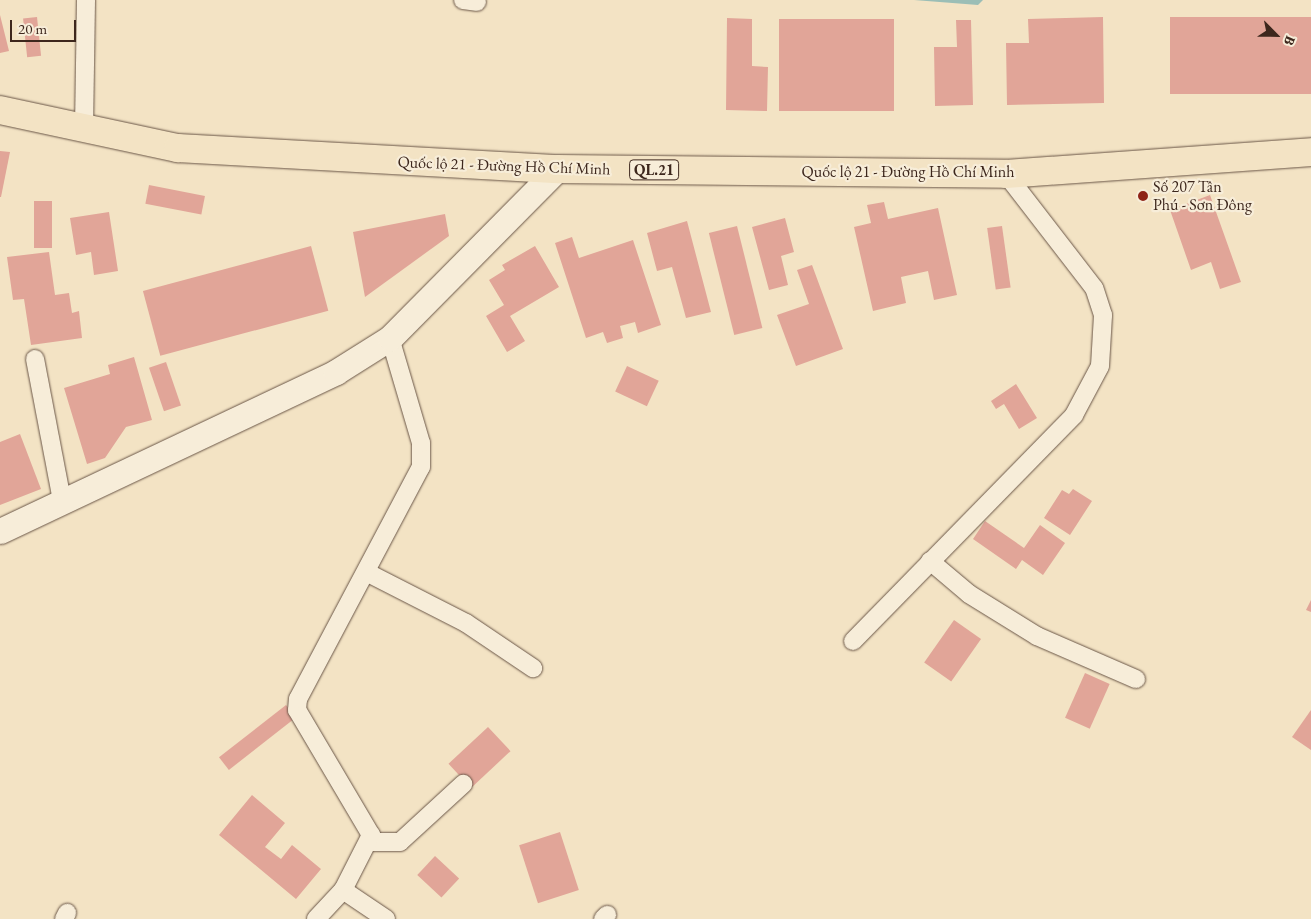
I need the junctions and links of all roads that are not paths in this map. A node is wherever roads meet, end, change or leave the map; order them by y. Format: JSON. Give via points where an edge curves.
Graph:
{"nodes":[{"id":1,"x":86,"y":0,"type":"edge"},
{"id":2,"x":0,"y":110,"type":"edge"},
{"id":3,"x":84,"y":128,"type":"junction"},
{"id":4,"x":1311,"y":152,"type":"edge"},
{"id":5,"x":557,"y":169,"type":"junction"},
{"id":6,"x":1006,"y":174,"type":"junction"},
{"id":7,"x":390,"y":338,"type":"junction"},
{"id":8,"x":35,"y":359,"type":"dead end"},
{"id":9,"x":62,"y":500,"type":"junction"},
{"id":10,"x":0,"y":531,"type":"edge"},
{"id":11,"x":930,"y":561,"type":"junction"},
{"id":12,"x":368,"y":572,"type":"junction"},
{"id":13,"x":853,"y":641,"type":"dead end"},
{"id":14,"x":533,"y":668,"type":"dead end"},
{"id":15,"x":1136,"y":679,"type":"dead end"},
{"id":16,"x":463,"y":784,"type":"dead end"},
{"id":17,"x":371,"y":842,"type":"junction"},
{"id":18,"x":343,"y":890,"type":"junction"},
{"id":19,"x":316,"y":919,"type":"edge"},
{"id":20,"x":386,"y":919,"type":"edge"}],
"edges":[{"from":1,"to":3,"type":"street"},
{"from":2,"to":3,"type":"highway","name":"Quốc lộ 21 - Đường Hồ Chí Minh","number":"QL.21"},
{"from":3,"to":5,"type":"highway","name":"Quốc lộ 21 - Đường Hồ Chí Minh","number":"QL.21","via":[[178,148]]},
{"from":4,"to":6,"type":"highway","name":"Quốc lộ 21 - Đường Hồ Chí Minh","number":"QL.21"},
{"from":5,"to":6,"type":"highway","name":"Quốc lộ 21 - Đường Hồ Chí Minh","number":"QL.21"},
{"from":5,"to":7,"type":"street"},
{"from":6,"to":11,"type":"street","via":[[1094,288],[1103,315],[1100,366],[1074,415]]},
{"from":7,"to":9,"type":"street","via":[[336,372]]},
{"from":7,"to":12,"type":"street","via":[[423,454]]},
{"from":8,"to":9,"type":"street"},
{"from":9,"to":10,"type":"street"},
{"from":11,"to":13,"type":"street"},
{"from":11,"to":15,"type":"street","via":[[969,594],[1037,636]]},
{"from":12,"to":14,"type":"street","via":[[466,624]]},
{"from":12,"to":17,"type":"street","via":[[298,699],[297,710],[369,829]]},
{"from":16,"to":17,"type":"street","via":[[400,842]]},
{"from":17,"to":18,"type":"street"},
{"from":18,"to":19,"type":"street"},
{"from":18,"to":20,"type":"street"}]}
